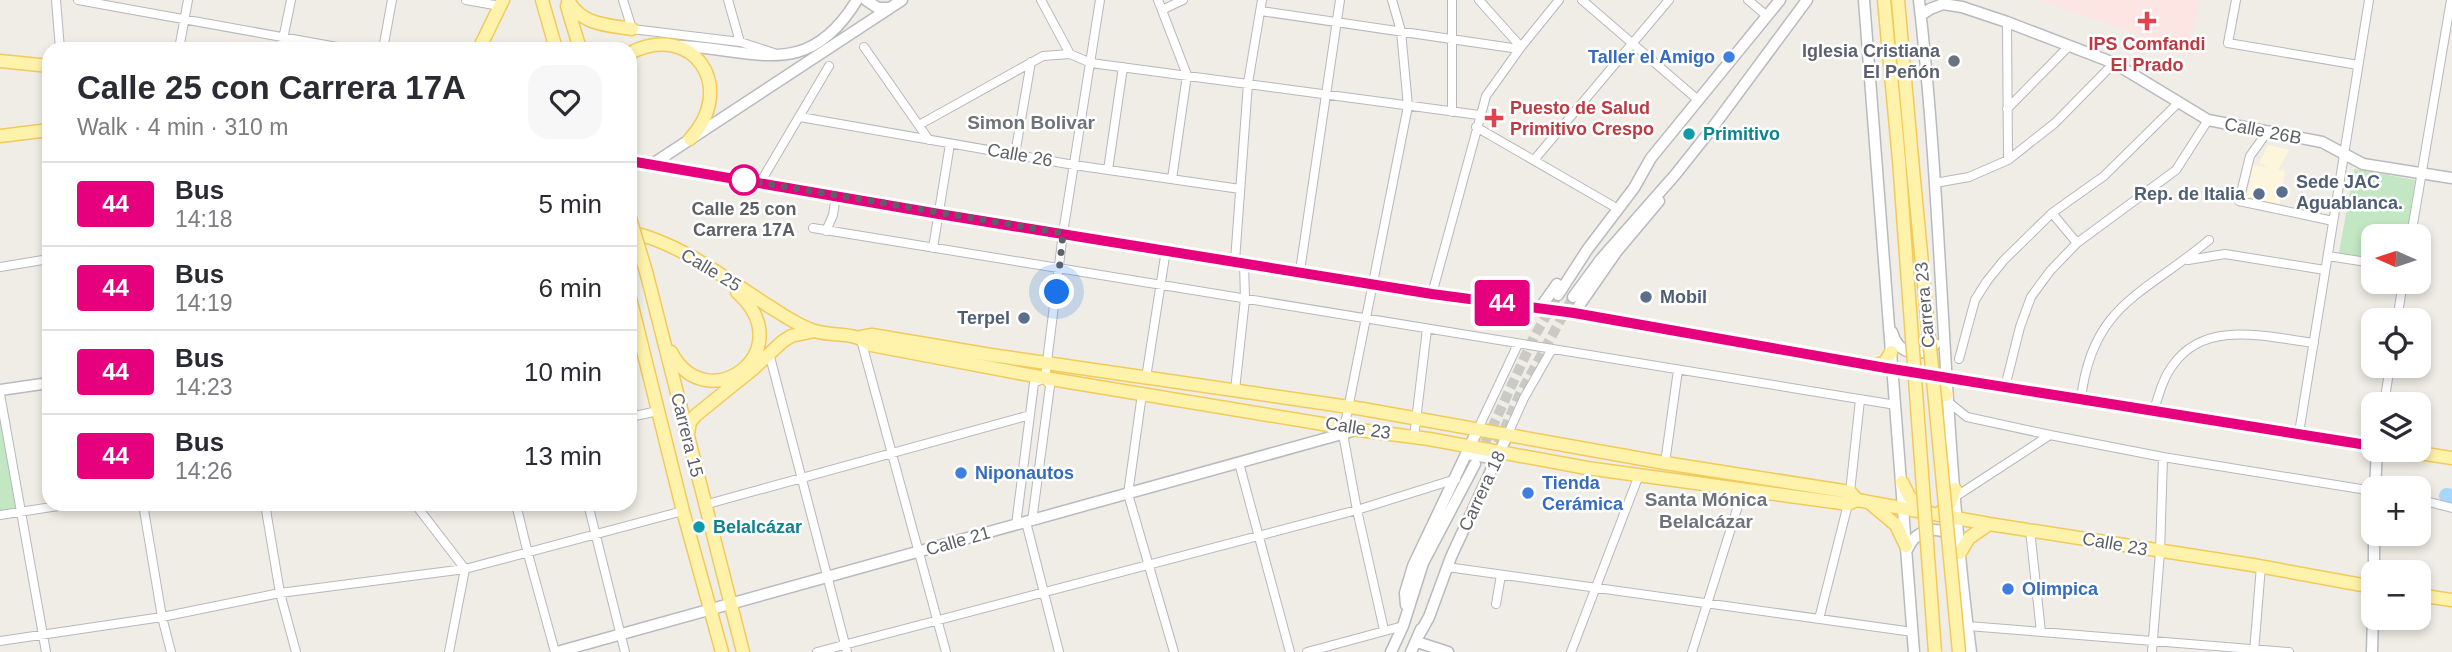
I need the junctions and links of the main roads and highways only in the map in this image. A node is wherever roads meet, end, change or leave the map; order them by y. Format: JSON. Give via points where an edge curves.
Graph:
{"nodes":[{"id":1,"x":541,"y":0,"type":"edge"},
{"id":2,"x":567,"y":0,"type":"edge"},
{"id":3,"x":1884,"y":0,"type":"edge"},
{"id":4,"x":1898,"y":0,"type":"edge"},
{"id":5,"x":496,"y":3,"type":"edge"},
{"id":6,"x":632,"y":29,"type":"road end"},
{"id":7,"x":482,"y":42,"type":"edge"},
{"id":8,"x":554,"y":42,"type":"edge"},
{"id":9,"x":578,"y":42,"type":"edge"},
{"id":10,"x":637,"y":50,"type":"edge"},
{"id":11,"x":0,"y":61,"type":"edge"},
{"id":12,"x":42,"y":65,"type":"edge"},
{"id":13,"x":42,"y":131,"type":"edge"},
{"id":14,"x":0,"y":136,"type":"edge"},
{"id":15,"x":691,"y":139,"type":"road end"},
{"id":16,"x":1906,"y":159,"type":"junction"},
{"id":17,"x":637,"y":162,"type":"edge"},
{"id":18,"x":637,"y":234,"type":"edge"},
{"id":19,"x":637,"y":241,"type":"edge"},
{"id":20,"x":713,"y":271,"type":"junction"},
{"id":21,"x":788,"y":318,"type":"joint"},
{"id":22,"x":659,"y":322,"type":"junction"},
{"id":23,"x":637,"y":326,"type":"edge"},
{"id":24,"x":815,"y":331,"type":"junction"},
{"id":25,"x":861,"y":337,"type":"junction"},
{"id":26,"x":1891,"y":352,"type":"road end"},
{"id":27,"x":637,"y":358,"type":"edge"},
{"id":28,"x":1875,"y":366,"type":"junction"},
{"id":29,"x":1939,"y":377,"type":"junction"},
{"id":30,"x":653,"y":390,"type":"junction"},
{"id":31,"x":1946,"y":398,"type":"road end"},
{"id":32,"x":688,"y":435,"type":"junction"},
{"id":33,"x":2361,"y":444,"type":"edge"},
{"id":34,"x":1561,"y":445,"type":"junction"},
{"id":35,"x":2431,"y":455,"type":"edge"},
{"id":36,"x":2452,"y":458,"type":"edge"},
{"id":37,"x":1576,"y":465,"type":"junction"},
{"id":38,"x":1902,"y":482,"type":"road end"},
{"id":39,"x":1955,"y":493,"type":"road end"},
{"id":40,"x":1856,"y":499,"type":"junction"},
{"id":41,"x":1922,"y":512,"type":"junction"},
{"id":42,"x":1938,"y":514,"type":"junction"},
{"id":43,"x":1989,"y":524,"type":"junction"},
{"id":44,"x":1906,"y":549,"type":"road end"},
{"id":45,"x":1960,"y":551,"type":"road end"},
{"id":46,"x":2361,"y":585,"type":"edge"},
{"id":47,"x":2431,"y":597,"type":"edge"},
{"id":48,"x":2452,"y":600,"type":"edge"},
{"id":49,"x":722,"y":652,"type":"edge"},
{"id":50,"x":743,"y":652,"type":"edge"},
{"id":51,"x":1935,"y":652,"type":"edge"},
{"id":52,"x":1959,"y":652,"type":"edge"}],
"edges":[{"from":1,"to":8,"type":"main road"},
{"from":2,"to":6,"type":"main road","via":[[584,19]]},
{"from":2,"to":9,"type":"main road"},
{"from":3,"to":16,"type":"main road","name":"Carrera 23"},
{"from":4,"to":16,"type":"main road","name":"Carrera 23"},
{"from":5,"to":7,"type":"main road"},
{"from":10,"to":15,"type":"main road","via":[[670,46],[700,61],[711,95],[707,117]]},
{"from":11,"to":12,"type":"main road"},
{"from":13,"to":14,"type":"main road"},
{"from":16,"to":51,"type":"main road","name":"Carrera 23","bridge":true},
{"from":16,"to":52,"type":"main road","name":"Carrera 23","bridge":true},
{"from":17,"to":28,"type":"main road"},
{"from":18,"to":20,"type":"main road","name":"Calle 25","via":[[679,250]]},
{"from":19,"to":22,"type":"main road","name":"Carrera 15","bridge":true},
{"from":20,"to":21,"type":"main road","name":"Calle 25"},
{"from":20,"to":22,"type":"main road","via":[[756,314],[760,340],[747,367],[720,380],[691,375],[674,358]]},
{"from":21,"to":24,"type":"main road","name":"Calle 23"},
{"from":22,"to":32,"type":"main road","name":"Carrera 15"},
{"from":23,"to":30,"type":"main road","name":"Carrera 15"},
{"from":24,"to":25,"type":"main road","name":"Calle 23"},
{"from":24,"to":32,"type":"main road","via":[[791,336],[769,353],[696,415]]},
{"from":25,"to":34,"type":"main road","name":"Calle 23","via":[[872,335],[1348,407]]},
{"from":25,"to":37,"type":"main road","name":"Calle 23","via":[[871,345],[1045,378],[1343,430],[1414,436],[1495,459]]},
{"from":26,"to":28,"type":"main road","via":[[1885,362]]},
{"from":27,"to":30,"type":"main road"},
{"from":28,"to":29,"type":"main road"},
{"from":29,"to":31,"type":"main road"},
{"from":29,"to":33,"type":"main road"},
{"from":30,"to":49,"type":"main road","name":"Carrera 15"},
{"from":32,"to":50,"type":"main road","name":"Carrera 15"},
{"from":34,"to":37,"type":"main road"},
{"from":34,"to":40,"type":"main road","name":"Calle 23"},
{"from":35,"to":36,"type":"main road"},
{"from":37,"to":40,"type":"main road","name":"Calle 23","via":[[1743,490]]},
{"from":38,"to":41,"type":"main road"},
{"from":39,"to":42,"type":"main road"},
{"from":40,"to":41,"type":"main road","name":"Calle 23"},
{"from":40,"to":44,"type":"main road","via":[[1883,512],[1896,525]]},
{"from":41,"to":42,"type":"main road","name":"Calle 23"},
{"from":42,"to":43,"type":"main road","name":"Calle 23"},
{"from":43,"to":45,"type":"main road","via":[[1971,535]]},
{"from":43,"to":46,"type":"main road","name":"Calle 23"},
{"from":47,"to":48,"type":"main road"}]}
